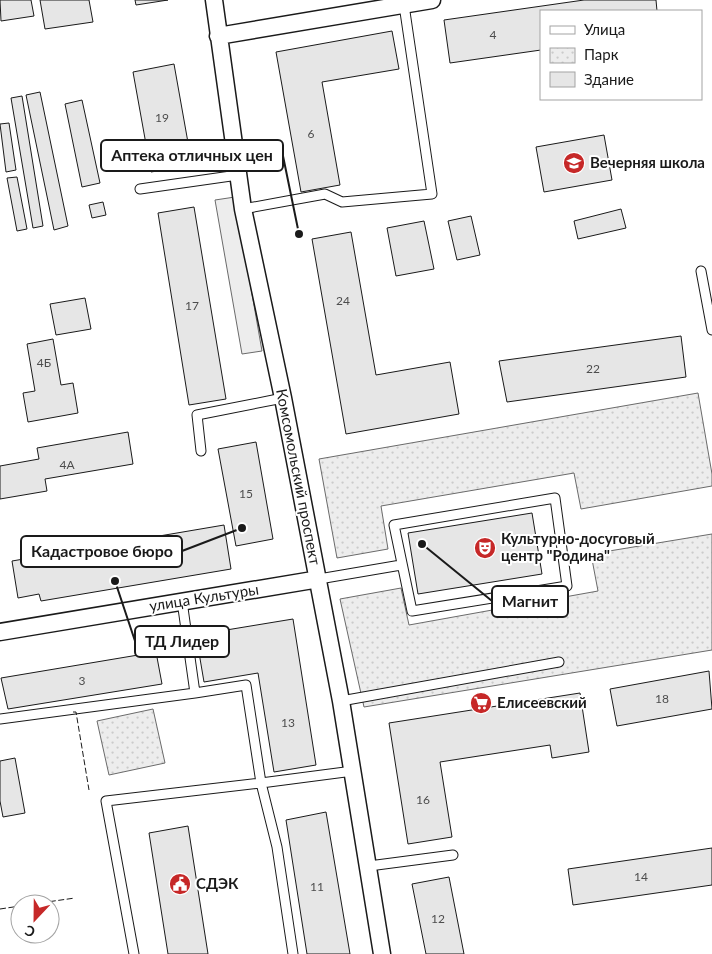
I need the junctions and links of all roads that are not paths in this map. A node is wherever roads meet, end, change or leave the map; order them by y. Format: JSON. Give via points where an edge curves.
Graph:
{"nodes":[{"id":1,"x":214,"y":0,"type":"edge"},
{"id":2,"x":432,"y":0,"type":"edge"},
{"id":3,"x":404,"y":5,"type":"junction"},
{"id":4,"x":218,"y":36,"type":"junction"},
{"id":5,"x":238,"y":175,"type":"junction"},
{"id":6,"x":140,"y":189,"type":"dead end"},
{"id":7,"x":243,"y":208,"type":"junction"},
{"id":8,"x":701,"y":271,"type":"dead end"},
{"id":9,"x":712,"y":330,"type":"edge"},
{"id":10,"x":283,"y":398,"type":"junction"},
{"id":11,"x":201,"y":451,"type":"dead end"},
{"id":12,"x":401,"y":565,"type":"junction"},
{"id":13,"x":318,"y":579,"type":"junction"},
{"id":14,"x":182,"y":601,"type":"junction"},
{"id":15,"x":0,"y":632,"type":"edge"},
{"id":16,"x":560,"y":662,"type":"dead end"},
{"id":17,"x":195,"y":693,"type":"junction"},
{"id":18,"x":341,"y":701,"type":"junction"},
{"id":19,"x":0,"y":719,"type":"edge"},
{"id":20,"x":353,"y":771,"type":"junction"},
{"id":21,"x":261,"y":783,"type":"junction"},
{"id":22,"x":453,"y":855,"type":"dead end"},
{"id":23,"x":369,"y":866,"type":"junction"},
{"id":24,"x":134,"y":954,"type":"edge"},
{"id":25,"x":293,"y":954,"type":"edge"},
{"id":26,"x":382,"y":954,"type":"edge"}],
"edges":[{"from":1,"to":4,"type":"street","name":"Комсомольский проспект"},
{"from":2,"to":3,"type":"street"},
{"from":3,"to":4,"type":"street"},
{"from":3,"to":7,"type":"lane","via":[[432,194],[342,202],[325,194]]},
{"from":4,"to":5,"type":"street","name":"Комсомольский проспект"},
{"from":5,"to":6,"type":"lane"},
{"from":5,"to":7,"type":"street","name":"Комсомольский проспект"},
{"from":7,"to":10,"type":"street","name":"Комсомольский проспект"},
{"from":8,"to":9,"type":"lane"},
{"from":10,"to":11,"type":"lane","via":[[197,415]]},
{"from":10,"to":13,"type":"street","name":"Комсомольский проспект"},
{"from":12,"to":12,"type":"lane","via":[[394,525],[555,498],[567,586],[412,611]]},
{"from":12,"to":13,"type":"lane"},
{"from":13,"to":14,"type":"street","name":"улица Культуры"},
{"from":13,"to":18,"type":"street","name":"Комсомольский проспект"},
{"from":14,"to":15,"type":"street","name":"улица Культуры"},
{"from":14,"to":17,"type":"lane"},
{"from":16,"to":18,"type":"lane"},
{"from":17,"to":19,"type":"lane"},
{"from":17,"to":21,"type":"lane","via":[[246,685]]},
{"from":18,"to":20,"type":"street","name":"Комсомольский проспект"},
{"from":20,"to":21,"type":"lane"},
{"from":20,"to":23,"type":"street","name":"Комсомольский проспект"},
{"from":21,"to":24,"type":"lane","via":[[106,801]]},
{"from":21,"to":25,"type":"lane","via":[[277,847]]},
{"from":22,"to":23,"type":"lane"},
{"from":23,"to":26,"type":"street","name":"Комсомольский проспект"}]}
